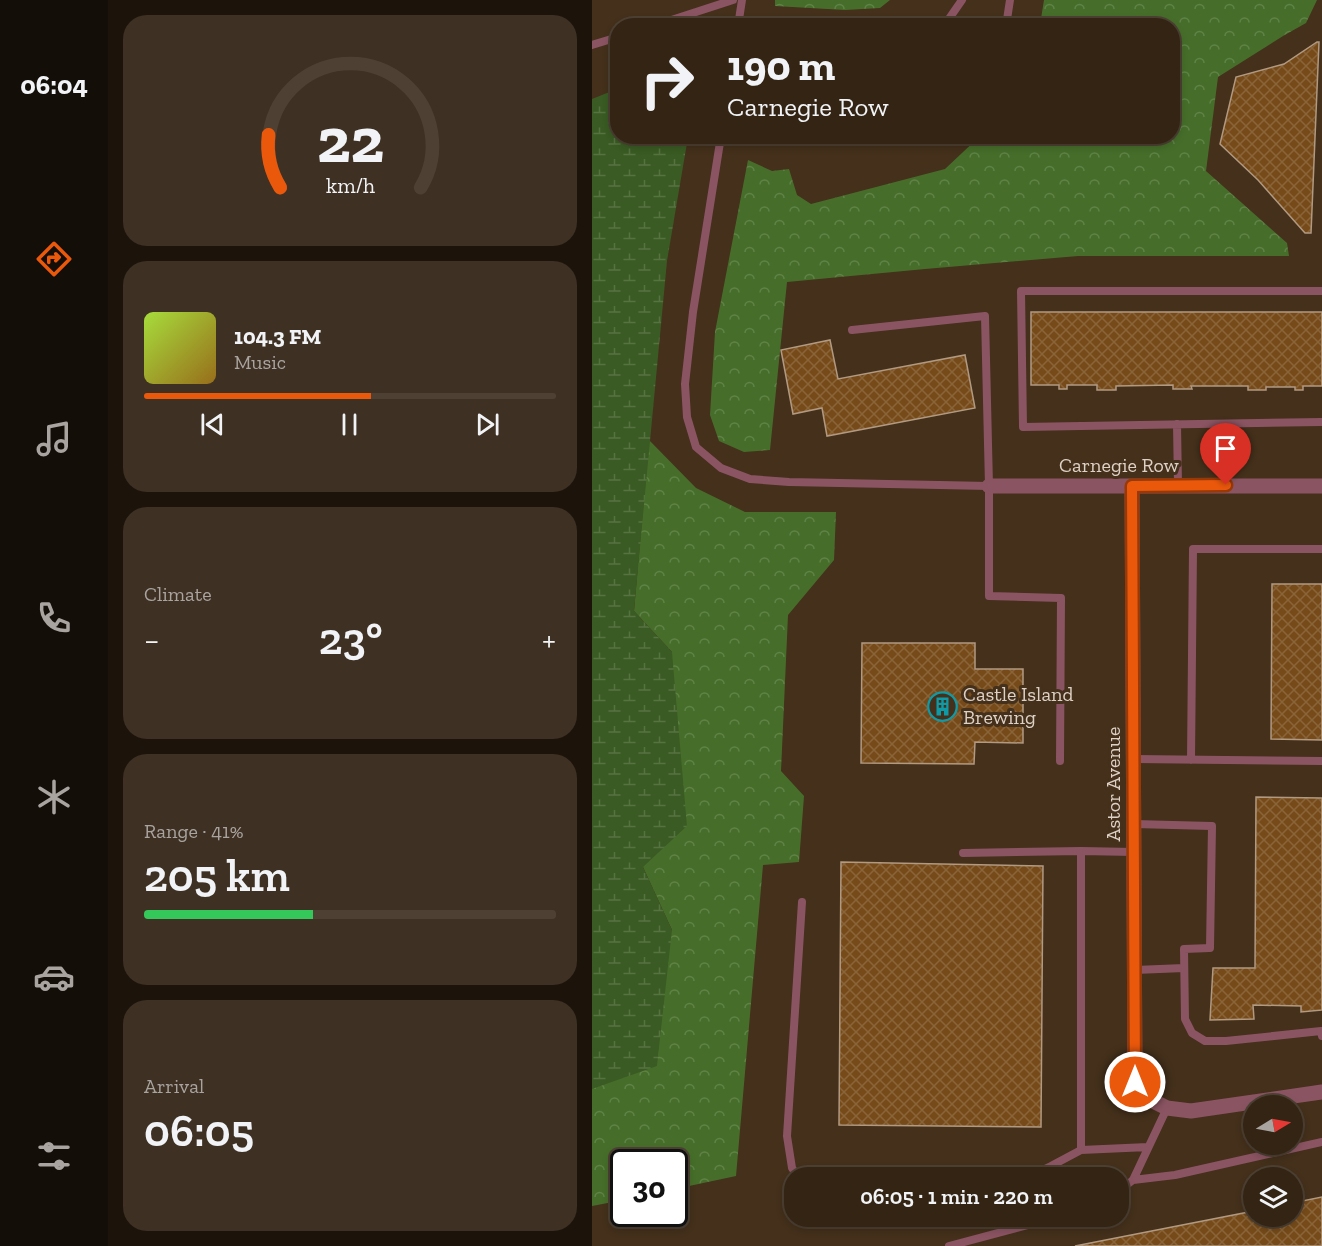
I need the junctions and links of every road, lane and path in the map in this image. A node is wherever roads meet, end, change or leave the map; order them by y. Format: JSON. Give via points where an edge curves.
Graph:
{"nodes":[{"id":1,"x":733,"y":0,"type":"edge"},
{"id":2,"x":742,"y":0,"type":"edge"},
{"id":3,"x":962,"y":0,"type":"edge"},
{"id":4,"x":1010,"y":0,"type":"edge"},
{"id":5,"x":678,"y":18,"type":"edge"},
{"id":6,"x":739,"y":18,"type":"edge"},
{"id":7,"x":950,"y":18,"type":"edge"},
{"id":8,"x":1007,"y":18,"type":"edge"},
{"id":9,"x":610,"y":39,"type":"edge"},
{"id":10,"x":592,"y":45,"type":"edge"},
{"id":11,"x":720,"y":144,"type":"edge"},
{"id":12,"x":1321,"y":291,"type":"edge"},
{"id":13,"x":852,"y":330,"type":"dead end"},
{"id":14,"x":1321,"y":422,"type":"edge"},
{"id":15,"x":1177,"y":424,"type":"junction"},
{"id":16,"x":1178,"y":485,"type":"junction"},
{"id":17,"x":989,"y":486,"type":"junction"},
{"id":18,"x":1132,"y":486,"type":"junction"},
{"id":19,"x":1321,"y":486,"type":"edge"},
{"id":20,"x":1321,"y":549,"type":"edge"},
{"id":21,"x":1134,"y":759,"type":"junction"},
{"id":22,"x":1191,"y":760,"type":"junction"},
{"id":23,"x":1060,"y":761,"type":"dead end"},
{"id":24,"x":1321,"y":761,"type":"edge"},
{"id":25,"x":1134,"y":824,"type":"junction"},
{"id":26,"x":1081,"y":851,"type":"junction"},
{"id":27,"x":1134,"y":852,"type":"junction"},
{"id":28,"x":963,"y":853,"type":"dead end"},
{"id":29,"x":802,"y":902,"type":"dead end"},
{"id":30,"x":1184,"y":968,"type":"junction"},
{"id":31,"x":1135,"y":970,"type":"junction"},
{"id":32,"x":1321,"y":1036,"type":"edge"},
{"id":33,"x":1321,"y":1092,"type":"edge"},
{"id":34,"x":1167,"y":1108,"type":"junction"},
{"id":35,"x":1321,"y":1142,"type":"edge"},
{"id":36,"x":1148,"y":1147,"type":"junction"},
{"id":37,"x":1081,"y":1150,"type":"junction"},
{"id":38,"x":792,"y":1167,"type":"edge"},
{"id":39,"x":1049,"y":1167,"type":"edge"},
{"id":40,"x":1132,"y":1179,"type":"junction"},
{"id":41,"x":1129,"y":1182,"type":"edge"},
{"id":42,"x":1021,"y":1227,"type":"edge"},
{"id":43,"x":949,"y":1246,"type":"edge"}],
"edges":[{"from":1,"to":5,"type":"lane"},
{"from":2,"to":6,"type":"lane"},
{"from":3,"to":7,"type":"lane"},
{"from":4,"to":8,"type":"lane"},
{"from":9,"to":10,"type":"lane"},
{"from":11,"to":17,"type":"lane","via":[[685,384],[687,417],[696,447],[721,468],[750,479]]},
{"from":12,"to":15,"type":"lane","via":[[1021,291],[1023,427]]},
{"from":13,"to":17,"type":"lane","via":[[985,316]]},
{"from":14,"to":15,"type":"lane"},
{"from":15,"to":16,"type":"lane"},
{"from":16,"to":18,"type":"street","name":"Carnegie Row"},
{"from":16,"to":19,"type":"street","name":"Carnegie Row"},
{"from":17,"to":18,"type":"street","name":"Carnegie Row"},
{"from":17,"to":23,"type":"lane","via":[[989,596],[1061,598]]},
{"from":18,"to":21,"type":"street","name":"Astor Avenue"},
{"from":20,"to":22,"type":"lane","via":[[1193,549]]},
{"from":21,"to":22,"type":"lane"},
{"from":21,"to":25,"type":"street","name":"Astor Avenue"},
{"from":22,"to":24,"type":"lane"},
{"from":25,"to":27,"type":"street","name":"Astor Avenue"},
{"from":25,"to":30,"type":"lane","via":[[1212,826],[1210,948],[1184,948]]},
{"from":26,"to":27,"type":"lane"},
{"from":26,"to":28,"type":"lane"},
{"from":26,"to":37,"type":"lane"},
{"from":27,"to":31,"type":"street","name":"Astor Avenue"},
{"from":29,"to":38,"type":"lane","via":[[787,1136]]},
{"from":30,"to":31,"type":"lane"},
{"from":30,"to":32,"type":"lane","via":[[1185,1019],[1192,1033],[1205,1041],[1321,1031]]},
{"from":31,"to":34,"type":"street","name":"Astor Avenue","via":[[1135,1082],[1147,1098]]},
{"from":33,"to":34,"type":"street","via":[[1191,1111]]},
{"from":34,"to":36,"type":"lane"},
{"from":35,"to":40,"type":"lane","via":[[1175,1175]]},
{"from":36,"to":37,"type":"lane"},
{"from":36,"to":40,"type":"lane"},
{"from":37,"to":39,"type":"lane"},
{"from":40,"to":41,"type":"lane"},
{"from":42,"to":43,"type":"lane"}]}
